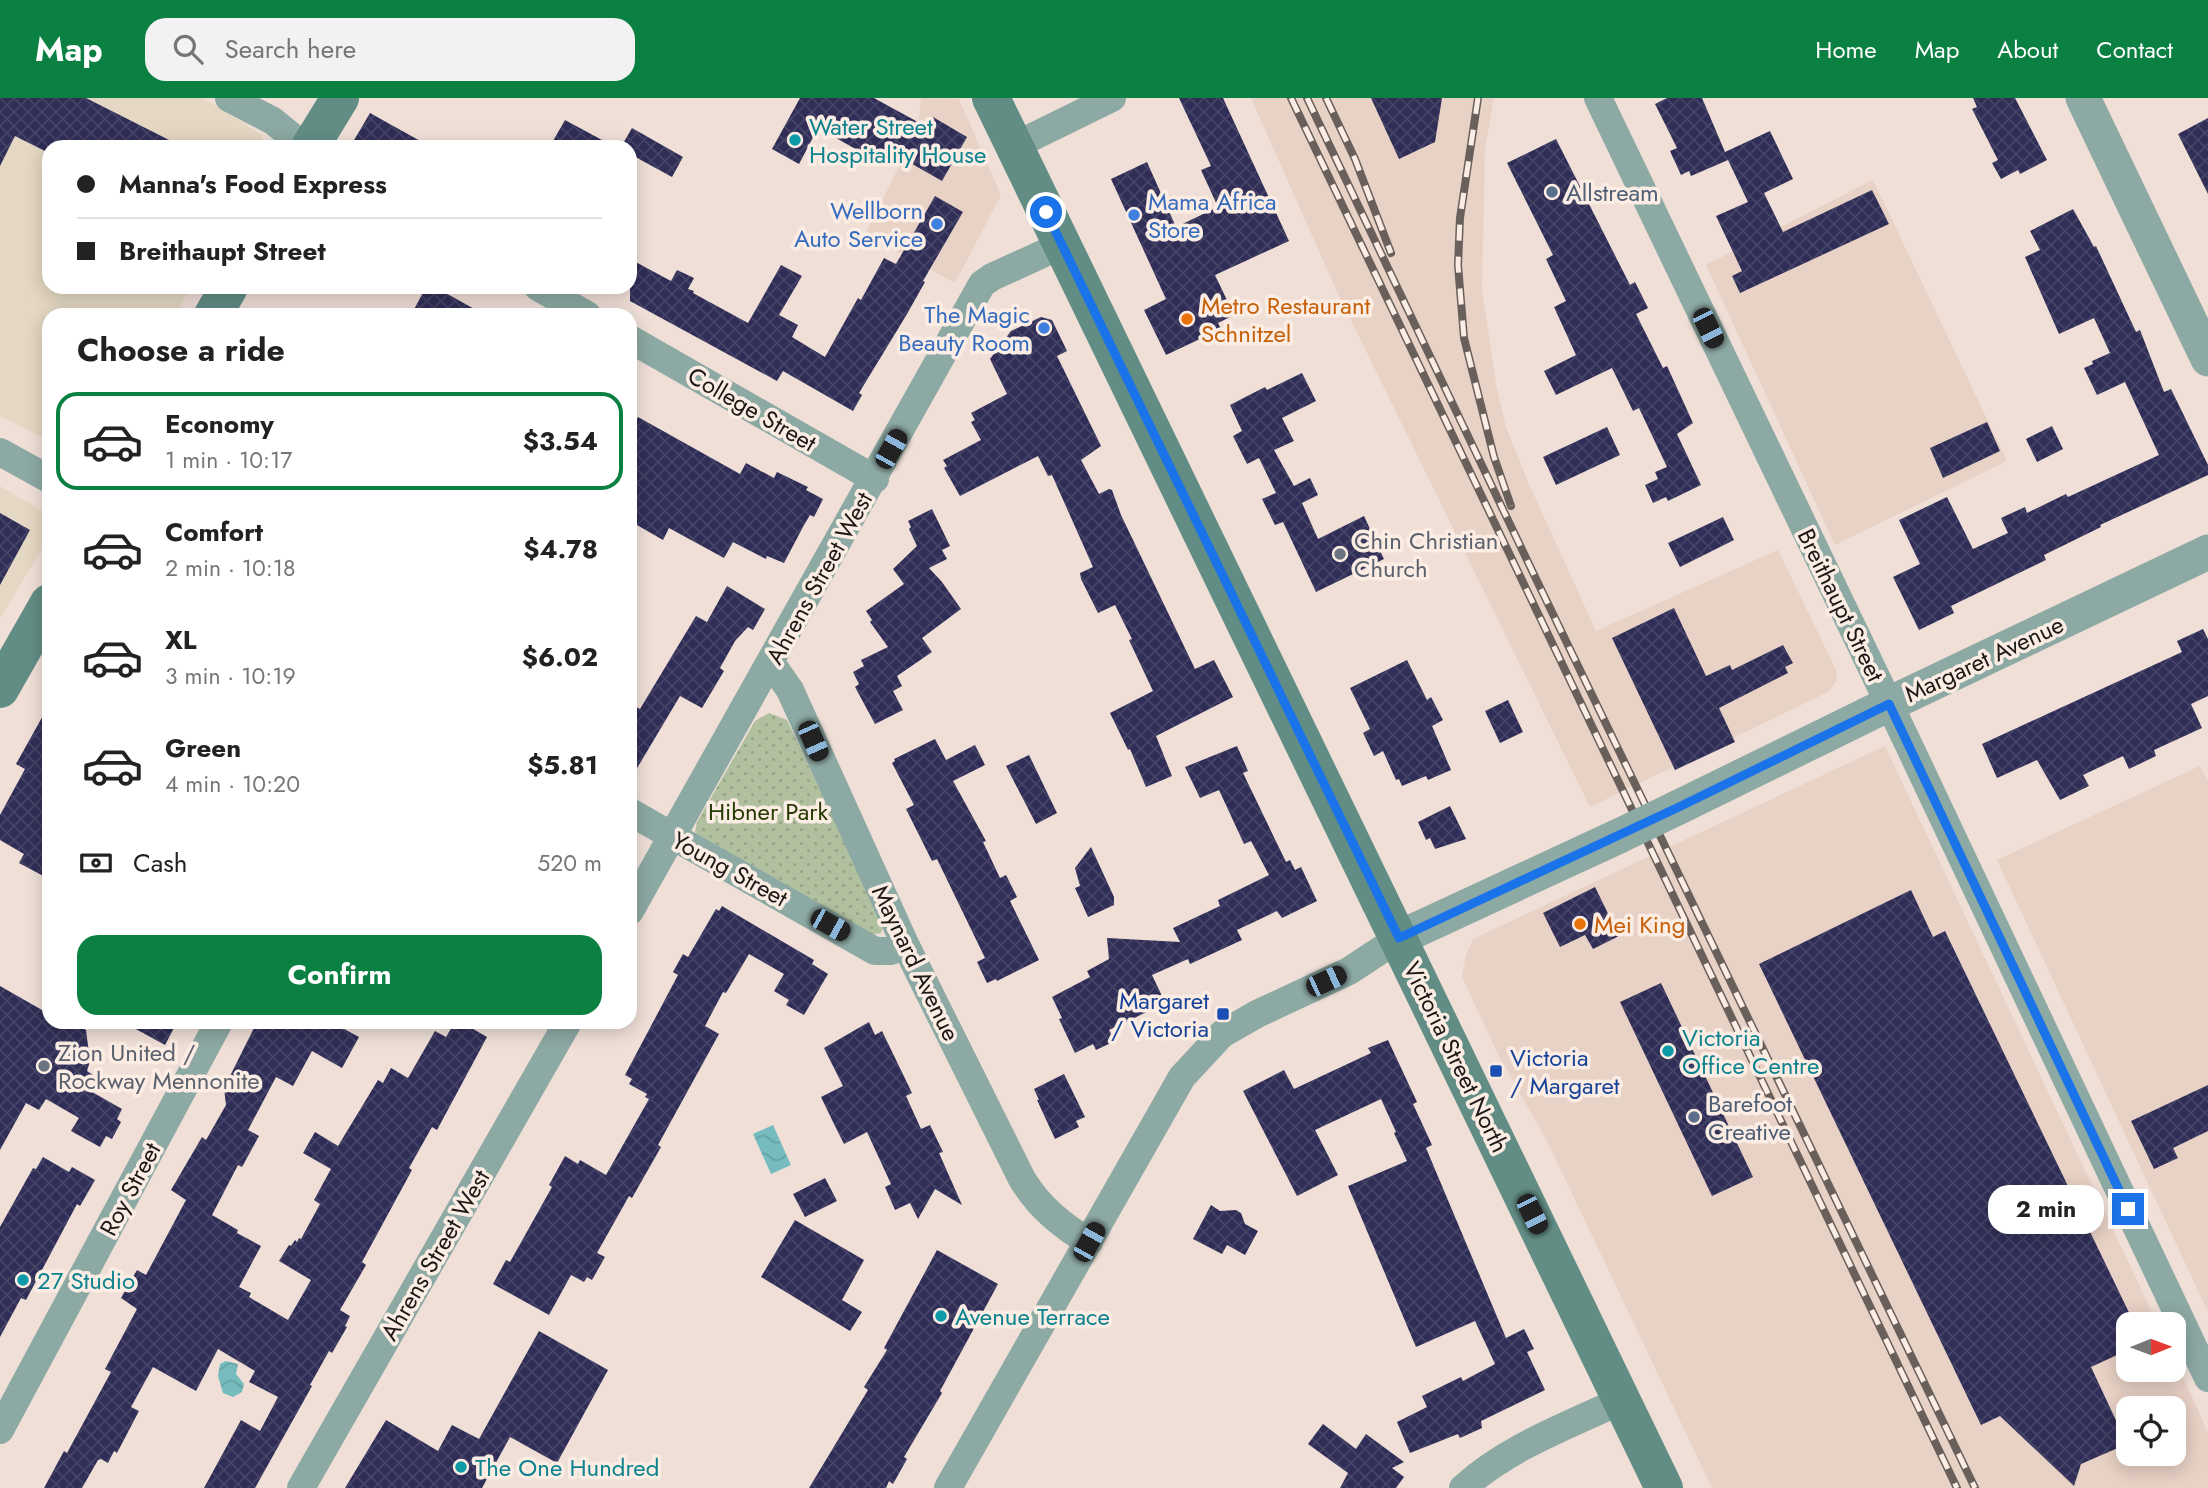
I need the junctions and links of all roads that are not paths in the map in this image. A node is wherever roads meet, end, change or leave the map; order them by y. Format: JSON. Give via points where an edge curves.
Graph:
{"nodes":[{"id":1,"x":229,"y":98,"type":"edge"},
{"id":2,"x":340,"y":98,"type":"edge"},
{"id":3,"x":991,"y":98,"type":"edge"},
{"id":4,"x":1112,"y":98,"type":"edge"},
{"id":5,"x":1598,"y":98,"type":"edge"},
{"id":6,"x":2083,"y":98,"type":"edge"},
{"id":7,"x":298,"y":140,"type":"edge"},
{"id":8,"x":312,"y":140,"type":"edge"},
{"id":9,"x":1014,"y":146,"type":"junction"},
{"id":10,"x":1062,"y":245,"type":"junction"},
{"id":11,"x":550,"y":294,"type":"edge"},
{"id":12,"x":575,"y":308,"type":"edge"},
{"id":13,"x":637,"y":343,"type":"edge"},
{"id":14,"x":2208,"y":359,"type":"edge"},
{"id":15,"x":0,"y":452,"type":"edge"},
{"id":16,"x":42,"y":475,"type":"edge"},
{"id":17,"x":874,"y":479,"type":"junction"},
{"id":18,"x":2208,"y":552,"type":"edge"},
{"id":19,"x":42,"y":615,"type":"edge"},
{"id":20,"x":771,"y":663,"type":"junction"},
{"id":21,"x":0,"y":689,"type":"edge"},
{"id":22,"x":1889,"y":704,"type":"junction"},
{"id":23,"x":637,"y":816,"type":"edge"},
{"id":24,"x":672,"y":836,"type":"junction"},
{"id":25,"x":637,"y":898,"type":"edge"},
{"id":26,"x":1399,"y":938,"type":"junction"},
{"id":27,"x":905,"y":944,"type":"junction"},
{"id":28,"x":215,"y":1029,"type":"edge"},
{"id":29,"x":564,"y":1029,"type":"edge"},
{"id":30,"x":1089,"y":1242,"type":"junction"},
{"id":31,"x":2208,"y":1378,"type":"edge"},
{"id":32,"x":1622,"y":1400,"type":"junction"},
{"id":33,"x":0,"y":1430,"type":"edge"},
{"id":34,"x":301,"y":1488,"type":"edge"},
{"id":35,"x":948,"y":1488,"type":"edge"},
{"id":36,"x":1463,"y":1488,"type":"edge"},
{"id":37,"x":1664,"y":1488,"type":"edge"}],
"edges":[{"from":1,"to":7,"type":"street"},
{"from":2,"to":8,"type":"main road"},
{"from":3,"to":9,"type":"main road","name":"Victoria Street North"},
{"from":4,"to":9,"type":"street"},
{"from":5,"to":22,"type":"street","name":"Breithaupt Street"},
{"from":6,"to":14,"type":"street"},
{"from":9,"to":10,"type":"main road","name":"Victoria Street North"},
{"from":10,"to":17,"type":"street","name":"Ahrens Street West","via":[[982,284]]},
{"from":10,"to":26,"type":"main road","name":"Victoria Street North"},
{"from":11,"to":12,"type":"street"},
{"from":13,"to":17,"type":"street","name":"College Street"},
{"from":15,"to":16,"type":"street"},
{"from":17,"to":20,"type":"street","name":"Ahrens Street West"},
{"from":18,"to":22,"type":"street","name":"Margaret Avenue"},
{"from":19,"to":21,"type":"main road"},
{"from":20,"to":24,"type":"street","name":"Ahrens Street West"},
{"from":20,"to":27,"type":"street","name":"Maynard Avenue","via":[[790,690]]},
{"from":22,"to":26,"type":"street","name":"Margaret Avenue","bridge":true},
{"from":22,"to":31,"type":"street","name":"Breithaupt Street"},
{"from":23,"to":24,"type":"street","name":"Young Street"},
{"from":24,"to":25,"type":"street","name":"Ahrens Street West"},
{"from":24,"to":27,"type":"street","name":"Young Street","via":[[875,951],[891,951]]},
{"from":26,"to":30,"type":"street","name":"Margaret Avenue","via":[[1349,971],[1257,1014],[1208,1047],[1182,1077]]},
{"from":26,"to":32,"type":"main road","name":"Victoria Street North"},
{"from":27,"to":30,"type":"street","name":"Maynard Avenue","via":[[1021,1179],[1052,1216]]},
{"from":28,"to":33,"type":"street","name":"Roy Street"},
{"from":29,"to":34,"type":"street","name":"Ahrens Street West"},
{"from":30,"to":35,"type":"street","name":"Margaret Avenue"},
{"from":32,"to":36,"type":"street","via":[[1518,1448]]},
{"from":32,"to":37,"type":"main road","name":"Victoria Street North"}]}
